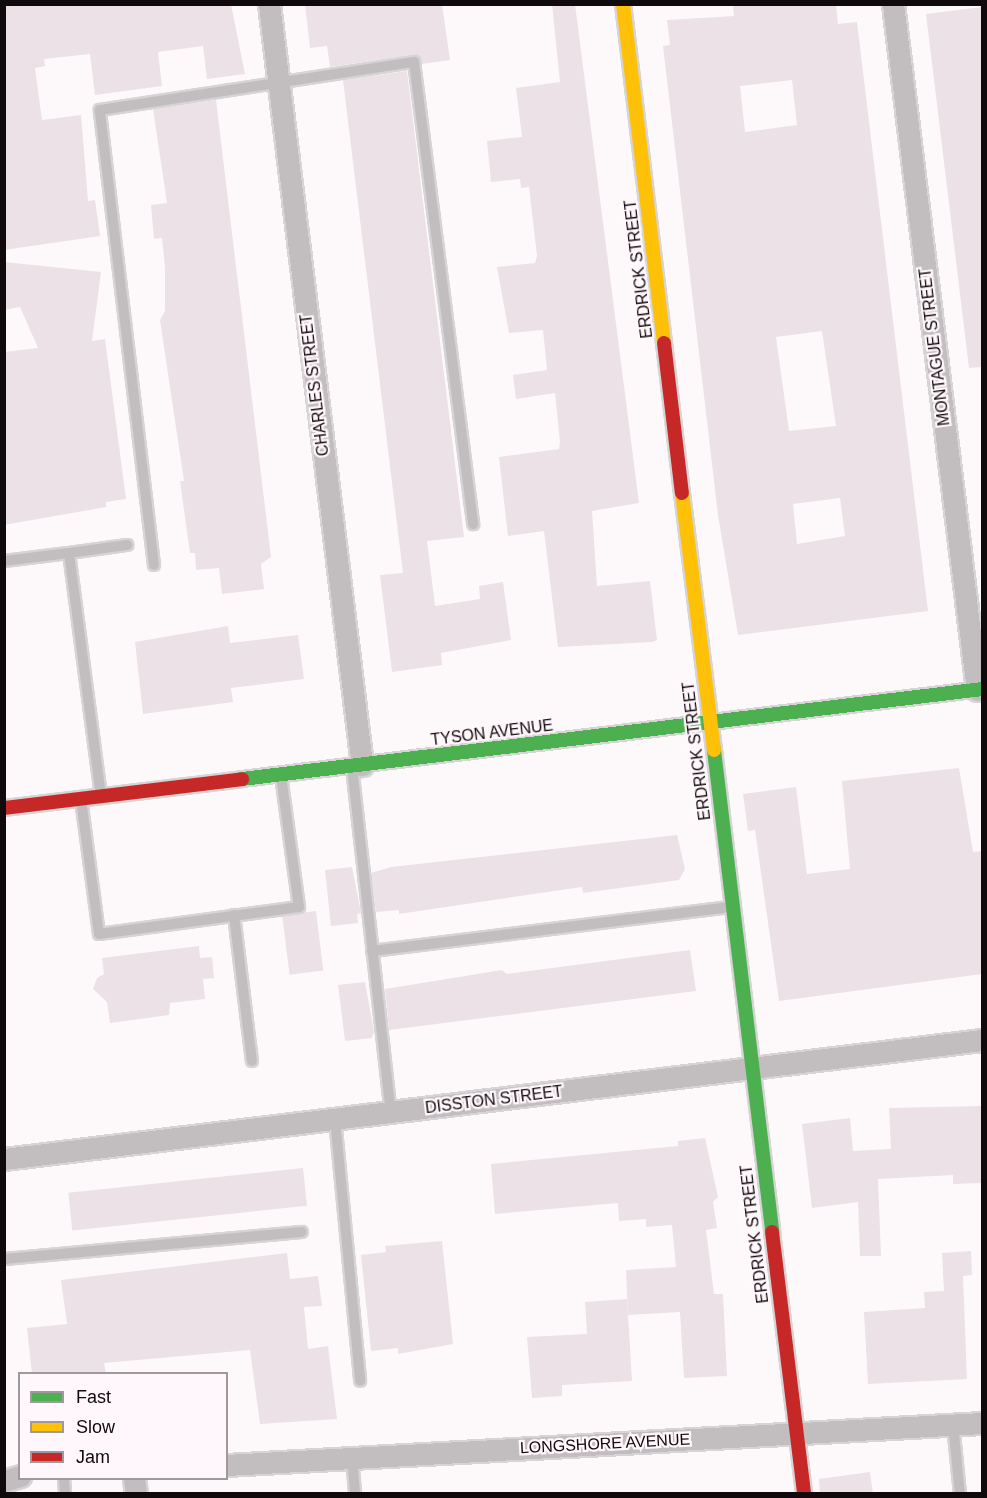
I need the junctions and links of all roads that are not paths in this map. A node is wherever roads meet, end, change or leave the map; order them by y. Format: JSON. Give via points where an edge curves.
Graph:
{"nodes":[{"id":1,"x":269,"y":4,"type":"edge"},
{"id":2,"x":623,"y":4,"type":"edge"},
{"id":3,"x":893,"y":4,"type":"edge"},
{"id":4,"x":279,"y":84,"type":"junction"},
{"id":5,"x":473,"y":524,"type":"dead end"},
{"id":6,"x":127,"y":545,"type":"dead end"},
{"id":7,"x":69,"y":553,"type":"junction"},
{"id":8,"x":4,"y":561,"type":"edge"},
{"id":9,"x":154,"y":565,"type":"dead end"},
{"id":10,"x":980,"y":690,"type":"edge"},
{"id":11,"x":710,"y":723,"type":"junction"},
{"id":12,"x":357,"y":766,"type":"junction"},
{"id":13,"x":281,"y":775,"type":"junction"},
{"id":14,"x":101,"y":797,"type":"junction"},
{"id":15,"x":81,"y":799,"type":"junction"},
{"id":16,"x":4,"y":808,"type":"edge"},
{"id":17,"x":733,"y":907,"type":"junction"},
{"id":18,"x":234,"y":915,"type":"junction"},
{"id":19,"x":372,"y":951,"type":"junction"},
{"id":20,"x":982,"y":1041,"type":"edge"},
{"id":21,"x":252,"y":1061,"type":"dead end"},
{"id":22,"x":752,"y":1068,"type":"junction"},
{"id":23,"x":391,"y":1113,"type":"junction"},
{"id":24,"x":335,"y":1119,"type":"junction"},
{"id":25,"x":4,"y":1159,"type":"edge"},
{"id":26,"x":302,"y":1232,"type":"dead end"},
{"id":27,"x":4,"y":1260,"type":"edge"},
{"id":28,"x":360,"y":1381,"type":"dead end"},
{"id":29,"x":982,"y":1423,"type":"edge"},
{"id":30,"x":953,"y":1424,"type":"junction"},
{"id":31,"x":796,"y":1433,"type":"junction"},
{"id":32,"x":352,"y":1458,"type":"junction"},
{"id":33,"x":228,"y":1465,"type":"edge"},
{"id":34,"x":355,"y":1494,"type":"edge"},
{"id":35,"x":804,"y":1494,"type":"edge"},
{"id":36,"x":960,"y":1494,"type":"edge"}],
"edges":[{"from":1,"to":4,"type":"street","name":"CHARLES STREET"},
{"from":2,"to":11,"type":"street","name":"ERDRICK STREET"},
{"from":3,"to":10,"type":"street","name":"MONTAGUE STREET"},
{"from":4,"to":5,"type":"lane","via":[[414,62]]},
{"from":4,"to":9,"type":"lane","via":[[100,110]]},
{"from":4,"to":12,"type":"street","name":"CHARLES STREET"},
{"from":6,"to":7,"type":"lane"},
{"from":7,"to":8,"type":"lane"},
{"from":7,"to":14,"type":"lane"},
{"from":10,"to":11,"type":"street","name":"TYSON AVENUE"},
{"from":11,"to":12,"type":"street","name":"TYSON AVENUE"},
{"from":11,"to":17,"type":"street","name":"ERDRICK STREET"},
{"from":12,"to":13,"type":"street","name":"TYSON AVENUE"},
{"from":12,"to":19,"type":"lane"},
{"from":13,"to":14,"type":"street","name":"TYSON AVENUE"},
{"from":13,"to":18,"type":"lane","via":[[299,907]]},
{"from":14,"to":15,"type":"street","name":"TYSON AVENUE"},
{"from":15,"to":16,"type":"street","name":"TYSON AVENUE"},
{"from":15,"to":18,"type":"lane","via":[[99,934]]},
{"from":17,"to":19,"type":"lane"},
{"from":17,"to":22,"type":"street","name":"ERDRICK STREET"},
{"from":18,"to":21,"type":"lane"},
{"from":19,"to":23,"type":"lane"},
{"from":20,"to":22,"type":"street","name":"DISSTON STREET"},
{"from":22,"to":23,"type":"street","name":"DISSTON STREET"},
{"from":22,"to":31,"type":"street","name":"ERDRICK STREET"},
{"from":23,"to":24,"type":"street","name":"DISSTON STREET"},
{"from":24,"to":25,"type":"street","name":"DISSTON STREET"},
{"from":24,"to":28,"type":"lane"},
{"from":26,"to":27,"type":"lane"},
{"from":29,"to":30,"type":"street","name":"LONGSHORE AVENUE"},
{"from":30,"to":31,"type":"street","name":"LONGSHORE AVENUE"},
{"from":30,"to":36,"type":"lane"},
{"from":31,"to":32,"type":"street","name":"LONGSHORE AVENUE"},
{"from":31,"to":35,"type":"street","name":"ERDRICK STREET"},
{"from":32,"to":33,"type":"street","name":"LONGSHORE AVENUE"},
{"from":32,"to":34,"type":"lane"}]}
